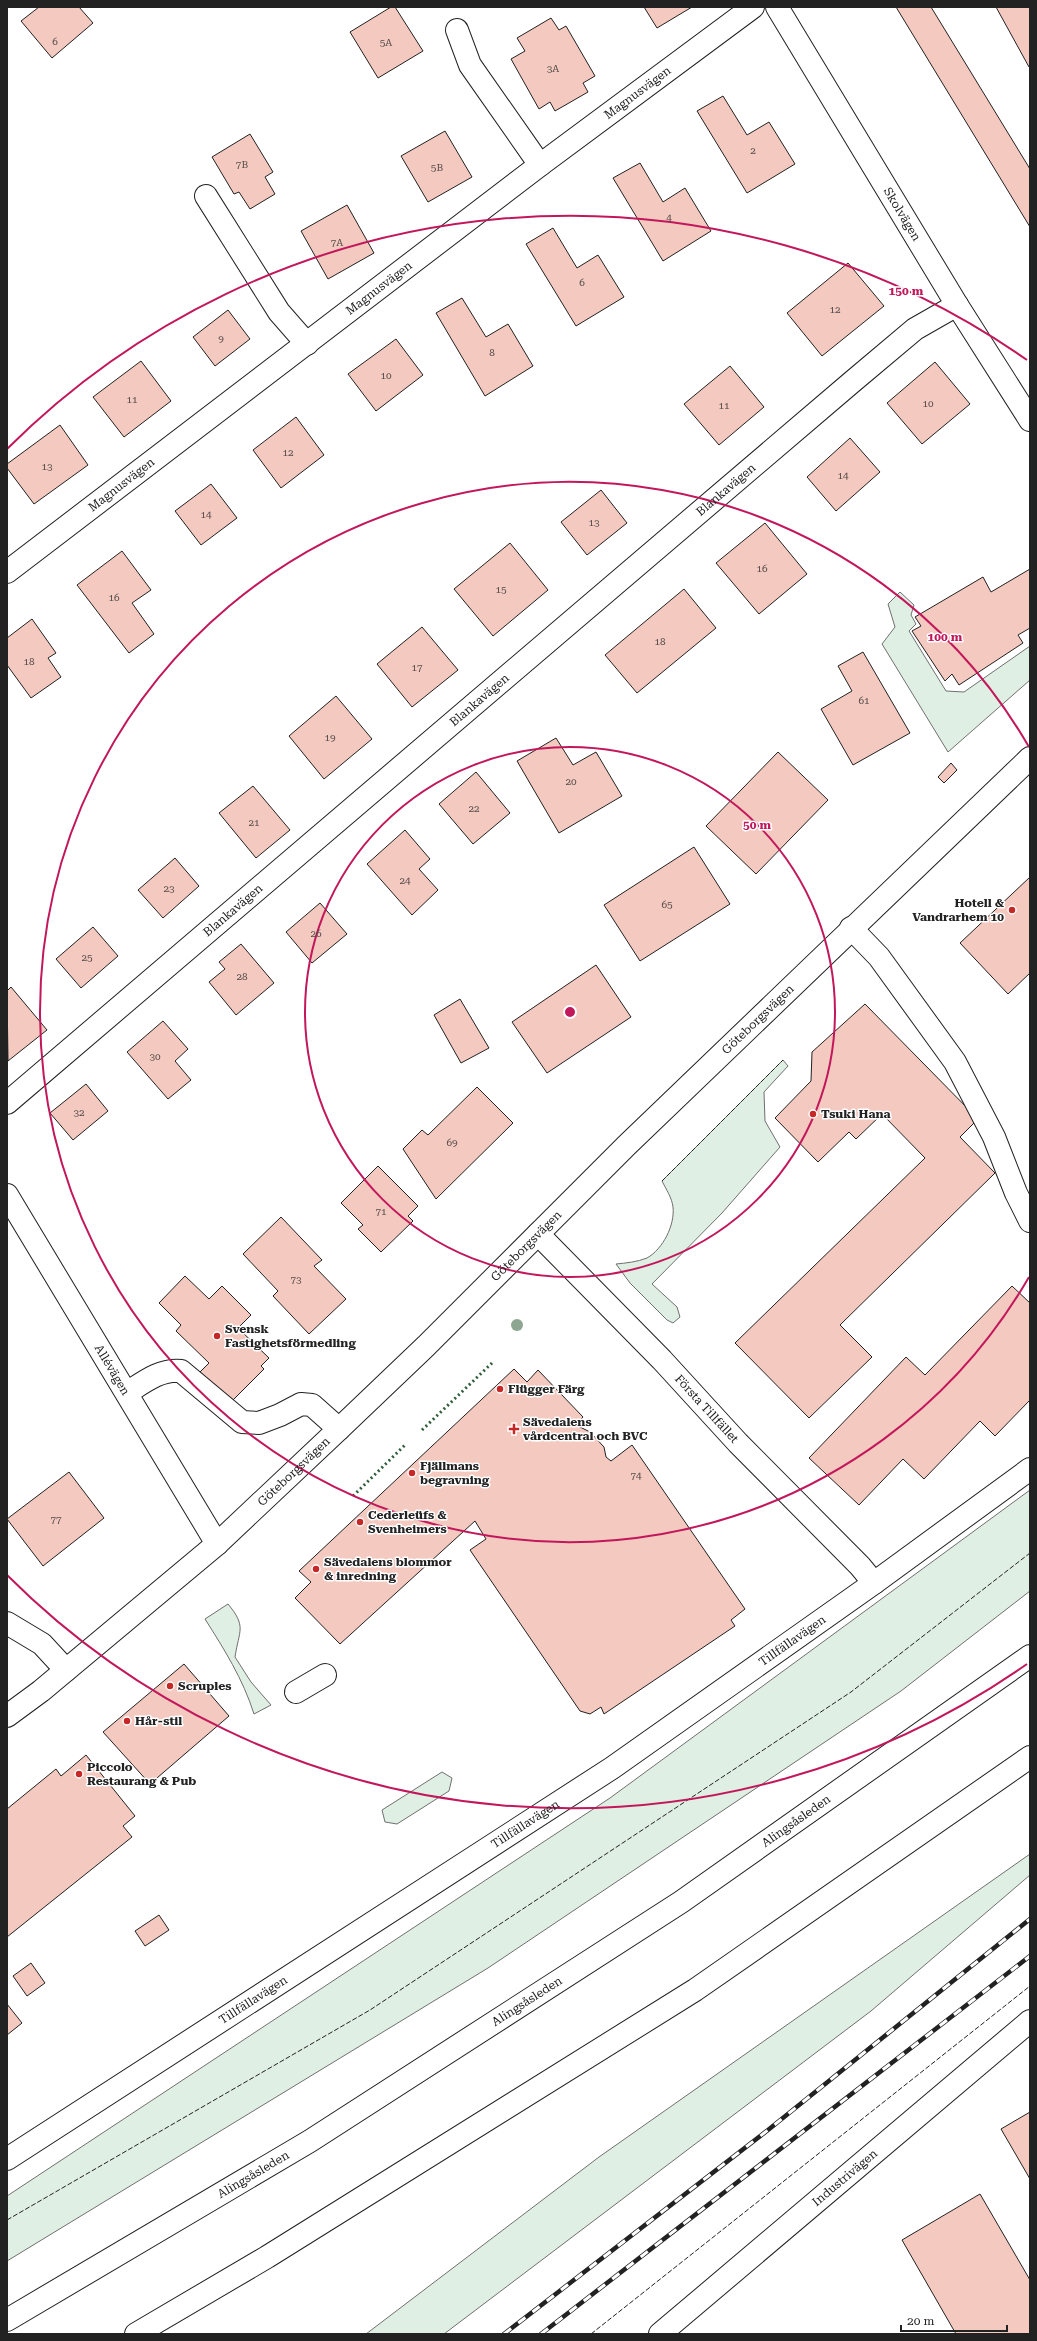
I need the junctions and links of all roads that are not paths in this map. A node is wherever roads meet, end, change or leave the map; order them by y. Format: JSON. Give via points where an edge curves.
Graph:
{"nodes":[{"id":1,"x":753,"y":7,"type":"edge"},
{"id":2,"x":777,"y":7,"type":"edge"},
{"id":3,"x":456,"y":30,"type":"dead end"},
{"id":4,"x":540,"y":165,"type":"junction"},
{"id":5,"x":206,"y":196,"type":"dead end"},
{"id":6,"x":957,"y":305,"type":"junction"},
{"id":7,"x":306,"y":344,"type":"junction"},
{"id":8,"x":1030,"y":420,"type":"edge"},
{"id":9,"x":7,"y":572,"type":"edge"},
{"id":10,"x":1030,"y":758,"type":"edge"},
{"id":11,"x":851,"y":928,"type":"junction"},
{"id":12,"x":7,"y":1103,"type":"edge"},
{"id":13,"x":7,"y":1196,"type":"edge"},
{"id":14,"x":1030,"y":1221,"type":"edge"},
{"id":15,"x":538,"y":1234,"type":"junction"},
{"id":16,"x":127,"y":1393,"type":"junction"},
{"id":17,"x":339,"y":1429,"type":"junction"},
{"id":18,"x":1030,"y":1469,"type":"edge"},
{"id":19,"x":216,"y":1544,"type":"junction"},
{"id":20,"x":874,"y":1583,"type":"junction"},
{"id":21,"x":7,"y":1623,"type":"edge"},
{"id":22,"x":1030,"y":1656,"type":"edge"},
{"id":23,"x":66,"y":1670,"type":"junction"},
{"id":24,"x":325,"y":1675,"type":"dead end"},
{"id":25,"x":296,"y":1692,"type":"dead end"},
{"id":26,"x":7,"y":1716,"type":"edge"},
{"id":27,"x":1030,"y":1757,"type":"edge"},
{"id":28,"x":1030,"y":2021,"type":"edge"},
{"id":29,"x":7,"y":2159,"type":"edge"},
{"id":30,"x":7,"y":2320,"type":"edge"},
{"id":31,"x":136,"y":2334,"type":"edge"},
{"id":32,"x":660,"y":2334,"type":"edge"}],
"edges":[{"from":1,"to":4,"type":"main road","name":"Magnusvägen"},
{"from":2,"to":6,"type":"main road","name":"Skolvägen"},
{"from":3,"to":4,"type":"main road","via":[[470,65]]},
{"from":4,"to":7,"type":"main road","name":"Magnusvägen"},
{"from":5,"to":7,"type":"main road","via":[[279,312]]},
{"from":6,"to":8,"type":"main road","name":"Skolvägen"},
{"from":6,"to":12,"type":"main road","name":"Blankavägen","via":[[915,329]]},
{"from":7,"to":9,"type":"main road","name":"Magnusvägen"},
{"from":10,"to":11,"type":"main road","name":"Göteborgsvägen"},
{"from":11,"to":14,"type":"main road","via":[[879,957],[955,1062],[994,1137]]},
{"from":11,"to":15,"type":"main road","name":"Göteborgsvägen"},
{"from":13,"to":16,"type":"main road","name":"Allévägen"},
{"from":15,"to":17,"type":"main road","name":"Göteborgsvägen"},
{"from":15,"to":20,"type":"main road","name":"Första Tillfället"},
{"from":16,"to":17,"type":"main road","via":[[155,1375],[181,1370],[242,1422],[259,1423],[301,1404],[312,1405]]},
{"from":16,"to":19,"type":"main road","name":"Allévägen"},
{"from":17,"to":19,"type":"main road","name":"Göteborgsvägen"},
{"from":18,"to":20,"type":"main road","name":"Tillfällavägen"},
{"from":19,"to":23,"type":"main road","name":"Göteborgsvägen"},
{"from":20,"to":29,"type":"main road","name":"Tillfällavägen","via":[[612,1768]]},
{"from":21,"to":23,"type":"main road","via":[[42,1644]]},
{"from":22,"to":30,"type":"main road","name":"Alingsåsleden","via":[[667,1911],[310,2141]]},
{"from":23,"to":26,"type":"main road","name":"Göteborgsvägen"},
{"from":24,"to":25,"type":"main road"},
{"from":27,"to":31,"type":"main road","via":[[695,1990],[267,2257]]},
{"from":28,"to":32,"type":"main road","name":"Industrivägen"}]}
